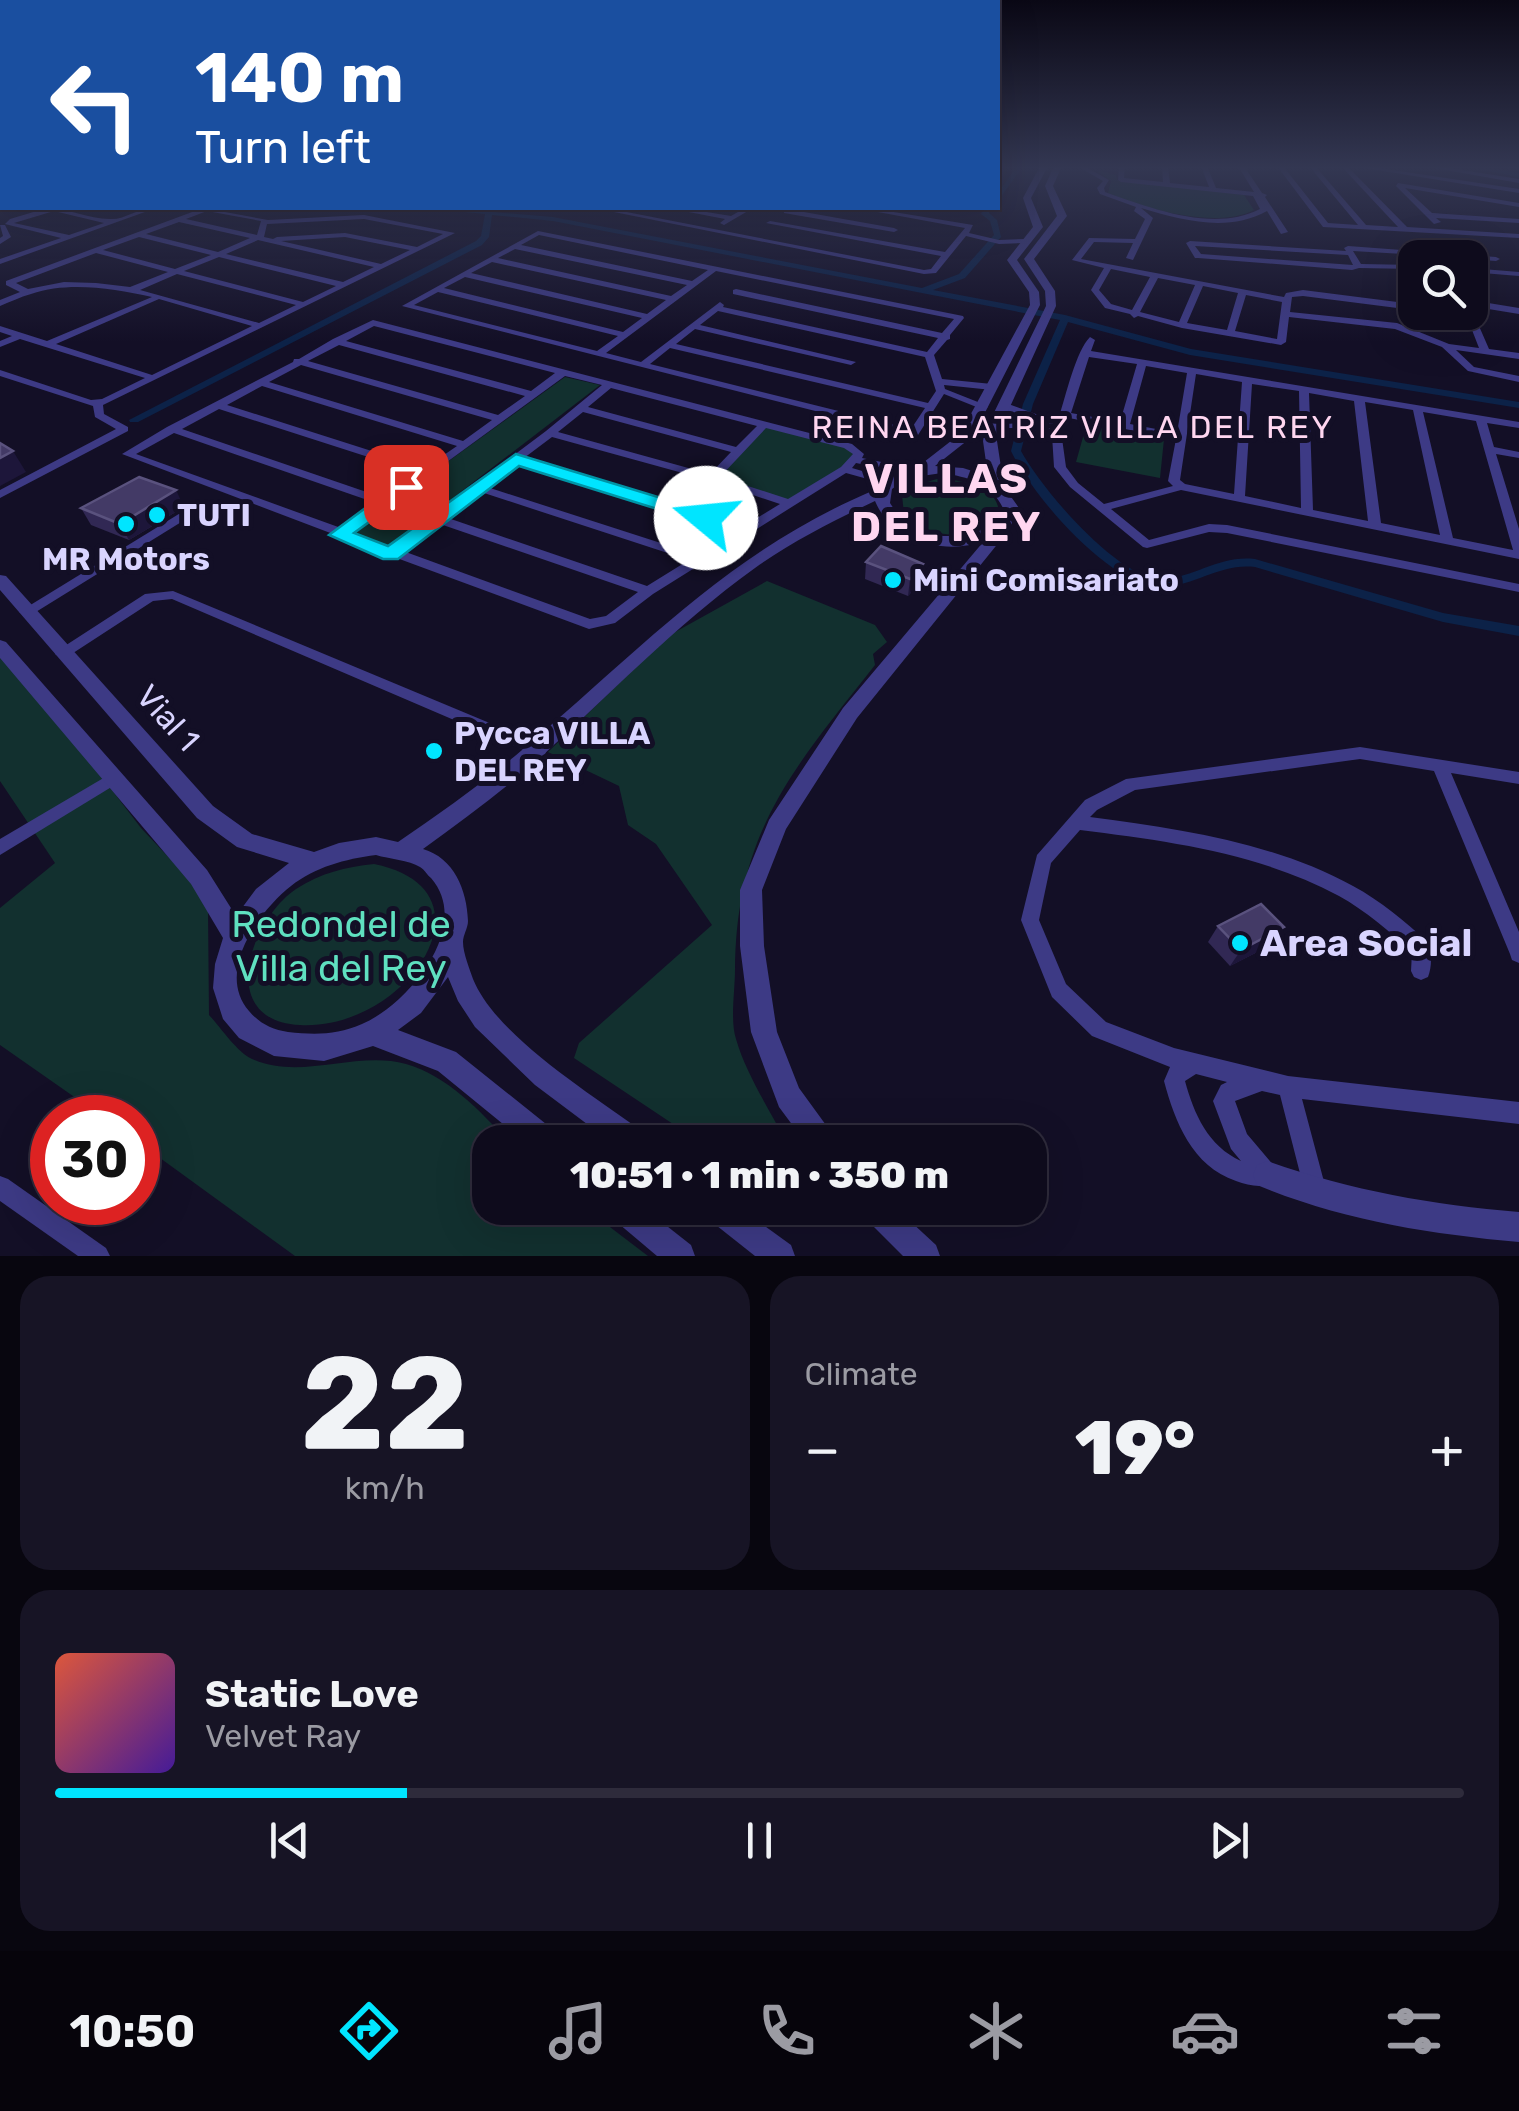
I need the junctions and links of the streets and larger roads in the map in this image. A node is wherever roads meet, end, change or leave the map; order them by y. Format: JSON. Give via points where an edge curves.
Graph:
{"nodes":[{"id":1,"x":12,"y":225,"type":"edge"},
{"id":2,"x":104,"y":225,"type":"edge"},
{"id":3,"x":162,"y":225,"type":"edge"},
{"id":4,"x":201,"y":225,"type":"edge"},
{"id":5,"x":264,"y":225,"type":"edge"},
{"id":6,"x":405,"y":225,"type":"edge"},
{"id":7,"x":691,"y":225,"type":"edge"},
{"id":8,"x":722,"y":225,"type":"edge"},
{"id":9,"x":768,"y":225,"type":"edge"},
{"id":10,"x":779,"y":225,"type":"edge"},
{"id":11,"x":867,"y":225,"type":"edge"},
{"id":12,"x":900,"y":225,"type":"edge"},
{"id":13,"x":967,"y":225,"type":"edge"},
{"id":14,"x":1038,"y":225,"type":"edge"},
{"id":15,"x":1057,"y":225,"type":"edge"},
{"id":16,"x":1144,"y":225,"type":"edge"},
{"id":17,"x":1227,"y":225,"type":"edge"},
{"id":18,"x":1279,"y":225,"type":"edge"},
{"id":19,"x":1330,"y":225,"type":"edge"},
{"id":20,"x":1363,"y":225,"type":"edge"},
{"id":21,"x":1400,"y":225,"type":"edge"},
{"id":22,"x":1439,"y":225,"type":"edge"},
{"id":23,"x":1366,"y":228,"type":"junction"},
{"id":24,"x":715,"y":229,"type":"junction"},
{"id":25,"x":894,"y":230,"type":"junction"},
{"id":26,"x":1405,"y":230,"type":"junction"},
{"id":27,"x":1284,"y":232,"type":"dead end"},
{"id":28,"x":1446,"y":232,"type":"junction"},
{"id":29,"x":136,"y":234,"type":"junction"},
{"id":30,"x":752,"y":236,"type":"junction"},
{"id":31,"x":1519,"y":236,"type":"edge"},
{"id":32,"x":69,"y":238,"type":"junction"},
{"id":33,"x":258,"y":238,"type":"junction"},
{"id":34,"x":962,"y":238,"type":"junction"},
{"id":35,"x":1138,"y":240,"type":"junction"},
{"id":36,"x":270,"y":241,"type":"junction"},
{"id":37,"x":1026,"y":241,"type":"junction"},
{"id":38,"x":880,"y":242,"type":"junction"},
{"id":39,"x":1233,"y":244,"type":"junction"},
{"id":40,"x":514,"y":246,"type":"junction"},
{"id":41,"x":419,"y":249,"type":"junction"},
{"id":42,"x":93,"y":250,"type":"junction"},
{"id":43,"x":1348,"y":253,"type":"junction"},
{"id":44,"x":218,"y":255,"type":"junction"},
{"id":45,"x":947,"y":255,"type":"junction"},
{"id":46,"x":1130,"y":258,"type":"dead end"},
{"id":47,"x":1496,"y":258,"type":"dead end"},
{"id":48,"x":490,"y":259,"type":"junction"},
{"id":49,"x":1012,"y":260,"type":"junction"},
{"id":50,"x":0,"y":262,"type":"edge"},
{"id":51,"x":1358,"y":266,"type":"junction"},
{"id":52,"x":382,"y":267,"type":"junction"},
{"id":53,"x":1398,"y":267,"type":"edge"},
{"id":54,"x":45,"y":268,"type":"junction"},
{"id":55,"x":714,"y":268,"type":"junction"},
{"id":56,"x":1108,"y":268,"type":"junction"},
{"id":57,"x":176,"y":272,"type":"junction"},
{"id":58,"x":1488,"y":272,"type":"edge"},
{"id":59,"x":463,"y":274,"type":"junction"},
{"id":60,"x":1518,"y":274,"type":"edge"},
{"id":61,"x":756,"y":276,"type":"junction"},
{"id":62,"x":1154,"y":276,"type":"junction"},
{"id":63,"x":82,"y":282,"type":"junction"},
{"id":64,"x":694,"y":284,"type":"junction"},
{"id":65,"x":1199,"y":285,"type":"junction"},
{"id":66,"x":344,"y":286,"type":"junction"},
{"id":67,"x":436,"y":289,"type":"junction"},
{"id":68,"x":129,"y":291,"type":"junction"},
{"id":69,"x":26,"y":292,"type":"junction"},
{"id":70,"x":736,"y":292,"type":"junction"},
{"id":71,"x":1243,"y":292,"type":"junction"},
{"id":72,"x":156,"y":298,"type":"junction"},
{"id":73,"x":672,"y":299,"type":"junction"},
{"id":74,"x":1287,"y":300,"type":"junction"},
{"id":75,"x":2,"y":301,"type":"edge"},
{"id":76,"x":1398,"y":301,"type":"edge"},
{"id":77,"x":304,"y":305,"type":"junction"},
{"id":78,"x":1488,"y":306,"type":"edge"},
{"id":79,"x":716,"y":308,"type":"junction"},
{"id":80,"x":1519,"y":311,"type":"edge"},
{"id":81,"x":1288,"y":314,"type":"junction"},
{"id":82,"x":1134,"y":315,"type":"junction"},
{"id":83,"x":649,"y":317,"type":"junction"},
{"id":84,"x":1182,"y":325,"type":"junction"},
{"id":85,"x":260,"y":326,"type":"junction"},
{"id":86,"x":693,"y":326,"type":"junction"},
{"id":87,"x":0,"y":328,"type":"edge"},
{"id":88,"x":1419,"y":330,"type":"edge"},
{"id":89,"x":1477,"y":330,"type":"edge"},
{"id":90,"x":1420,"y":333,"type":"junction"},
{"id":91,"x":1230,"y":334,"type":"junction"},
{"id":92,"x":625,"y":335,"type":"junction"},
{"id":93,"x":21,"y":336,"type":"junction"},
{"id":94,"x":946,"y":337,"type":"junction"},
{"id":95,"x":1090,"y":340,"type":"dead end"},
{"id":96,"x":336,"y":341,"type":"junction"},
{"id":97,"x":870,"y":342,"type":"junction"},
{"id":98,"x":0,"y":344,"type":"edge"},
{"id":99,"x":48,"y":344,"type":"junction"},
{"id":100,"x":669,"y":345,"type":"junction"},
{"id":101,"x":1445,"y":346,"type":"junction"},
{"id":102,"x":1485,"y":350,"type":"junction"},
{"id":103,"x":1085,"y":353,"type":"junction"},
{"id":104,"x":599,"y":354,"type":"junction"},
{"id":105,"x":929,"y":355,"type":"junction"},
{"id":106,"x":1519,"y":356,"type":"edge"},
{"id":107,"x":297,"y":361,"type":"junction"},
{"id":108,"x":851,"y":362,"type":"junction"},
{"id":109,"x":1142,"y":362,"type":"junction"},
{"id":110,"x":644,"y":364,"type":"junction"},
{"id":111,"x":1192,"y":371,"type":"junction"},
{"id":112,"x":563,"y":372,"type":"junction"},
{"id":113,"x":0,"y":373,"type":"edge"},
{"id":114,"x":154,"y":378,"type":"junction"},
{"id":115,"x":1519,"y":378,"type":"edge"},
{"id":116,"x":1247,"y":380,"type":"junction"},
{"id":117,"x":258,"y":382,"type":"junction"},
{"id":118,"x":832,"y":383,"type":"junction"},
{"id":119,"x":609,"y":384,"type":"junction"},
{"id":120,"x":940,"y":386,"type":"junction"},
{"id":121,"x":992,"y":387,"type":"junction"},
{"id":122,"x":1304,"y":389,"type":"junction"},
{"id":123,"x":534,"y":395,"type":"junction"},
{"id":124,"x":1359,"y":398,"type":"junction"},
{"id":125,"x":98,"y":403,"type":"junction"},
{"id":126,"x":216,"y":405,"type":"junction"},
{"id":127,"x":1002,"y":405,"type":"junction"},
{"id":128,"x":983,"y":406,"type":"junction"},
{"id":129,"x":932,"y":407,"type":"junction"},
{"id":130,"x":1418,"y":407,"type":"junction"},
{"id":131,"x":580,"y":408,"type":"junction"},
{"id":132,"x":1067,"y":415,"type":"junction"},
{"id":133,"x":1480,"y":418,"type":"junction"},
{"id":134,"x":500,"y":419,"type":"junction"},
{"id":135,"x":764,"y":424,"type":"junction"},
{"id":136,"x":1519,"y":425,"type":"edge"},
{"id":137,"x":994,"y":426,"type":"junction"},
{"id":138,"x":1124,"y":426,"type":"junction"},
{"id":139,"x":171,"y":429,"type":"junction"},
{"id":140,"x":550,"y":433,"type":"junction"},
{"id":141,"x":1182,"y":437,"type":"junction"},
{"id":142,"x":465,"y":445,"type":"junction"},
{"id":143,"x":739,"y":450,"type":"junction"},
{"id":144,"x":1490,"y":450,"type":"junction"},
{"id":145,"x":1519,"y":455,"type":"edge"},
{"id":146,"x":516,"y":459,"type":"junction"},
{"id":147,"x":856,"y":460,"type":"junction"},
{"id":148,"x":844,"y":469,"type":"junction"},
{"id":149,"x":917,"y":470,"type":"junction"},
{"id":150,"x":426,"y":472,"type":"junction"},
{"id":151,"x":712,"y":478,"type":"junction"},
{"id":152,"x":1500,"y":484,"type":"junction"},
{"id":153,"x":997,"y":487,"type":"junction"},
{"id":154,"x":1181,"y":487,"type":"junction"},
{"id":155,"x":1519,"y":487,"type":"edge"},
{"id":156,"x":478,"y":488,"type":"junction"},
{"id":157,"x":885,"y":488,"type":"junction"},
{"id":158,"x":0,"y":495,"type":"edge"},
{"id":159,"x":1239,"y":499,"type":"junction"},
{"id":160,"x":385,"y":502,"type":"junction"},
{"id":161,"x":789,"y":503,"type":"junction"},
{"id":162,"x":1102,"y":508,"type":"junction"},
{"id":163,"x":1307,"y":512,"type":"junction"},
{"id":164,"x":187,"y":513,"type":"dead end"},
{"id":165,"x":439,"y":519,"type":"junction"},
{"id":166,"x":1514,"y":519,"type":"edge"},
{"id":167,"x":1375,"y":526,"type":"junction"},
{"id":168,"x":1003,"y":528,"type":"junction"},
{"id":169,"x":744,"y":530,"type":"junction"},
{"id":170,"x":339,"y":535,"type":"junction"},
{"id":171,"x":1447,"y":539,"type":"junction"},
{"id":172,"x":1519,"y":552,"type":"edge"},
{"id":173,"x":390,"y":554,"type":"junction"},
{"id":174,"x":698,"y":559,"type":"junction"},
{"id":175,"x":0,"y":580,"type":"edge"},
{"id":176,"x":1519,"y":588,"type":"edge"},
{"id":177,"x":648,"y":591,"type":"junction"},
{"id":178,"x":26,"y":612,"type":"junction"},
{"id":179,"x":0,"y":646,"type":"edge"},
{"id":180,"x":62,"y":654,"type":"junction"},
{"id":181,"x":538,"y":750,"type":"junction"},
{"id":182,"x":1440,"y":767,"type":"junction"},
{"id":183,"x":1519,"y":778,"type":"edge"},
{"id":184,"x":112,"y":780,"type":"junction"},
{"id":185,"x":1076,"y":822,"type":"junction"},
{"id":186,"x":0,"y":848,"type":"edge"},
{"id":187,"x":404,"y":850,"type":"junction"},
{"id":188,"x":313,"y":861,"type":"junction"},
{"id":189,"x":235,"y":936,"type":"junction"},
{"id":190,"x":453,"y":947,"type":"junction"},
{"id":191,"x":1519,"y":954,"type":"edge"},
{"id":192,"x":1422,"y":972,"type":"dead end"},
{"id":193,"x":372,"y":1033,"type":"junction"},
{"id":194,"x":1194,"y":1064,"type":"junction"},
{"id":195,"x":1262,"y":1081,"type":"junction"},
{"id":196,"x":1288,"y":1087,"type":"junction"},
{"id":197,"x":1519,"y":1114,"type":"edge"},
{"id":198,"x":525,"y":1125,"type":"edge"},
{"id":199,"x":612,"y":1125,"type":"edge"},
{"id":200,"x":808,"y":1125,"type":"edge"},
{"id":201,"x":1268,"y":1175,"type":"junction"},
{"id":202,"x":0,"y":1186,"type":"edge"},
{"id":203,"x":1316,"y":1194,"type":"junction"},
{"id":204,"x":643,"y":1225,"type":"edge"},
{"id":205,"x":739,"y":1225,"type":"edge"},
{"id":206,"x":892,"y":1225,"type":"edge"},
{"id":207,"x":1519,"y":1228,"type":"edge"},
{"id":208,"x":98,"y":1256,"type":"edge"},
{"id":209,"x":680,"y":1256,"type":"edge"},
{"id":210,"x":780,"y":1256,"type":"edge"},
{"id":211,"x":925,"y":1256,"type":"edge"}],
"edges":[{"from":1,"to":32,"type":"street"},
{"from":2,"to":32,"type":"street"},
{"from":3,"to":29,"type":"street"},
{"from":4,"to":33,"type":"street"},
{"from":5,"to":33,"type":"street"},
{"from":6,"to":41,"type":"street","via":[[451,233]]},
{"from":7,"to":24,"type":"street"},
{"from":8,"to":24,"type":"street"},
{"from":9,"to":30,"type":"street"},
{"from":10,"to":38,"type":"street"},
{"from":11,"to":25,"type":"street"},
{"from":12,"to":25,"type":"street"},
{"from":13,"to":34,"type":"street"},
{"from":14,"to":37,"type":"street"},
{"from":15,"to":127,"type":"street","via":[[1030,259],[1050,290],[1051,306]]},
{"from":16,"to":35,"type":"street"},
{"from":17,"to":39,"type":"street"},
{"from":18,"to":27,"type":"street"},
{"from":19,"to":23,"type":"street"},
{"from":20,"to":23,"type":"street"},
{"from":21,"to":26,"type":"street"},
{"from":22,"to":28,"type":"street"},
{"from":23,"to":26,"type":"street"},
{"from":24,"to":30,"type":"street"},
{"from":25,"to":38,"type":"street"},
{"from":26,"to":28,"type":"street"},
{"from":28,"to":31,"type":"street"},
{"from":29,"to":42,"type":"street"},
{"from":29,"to":44,"type":"street"},
{"from":30,"to":45,"type":"street","via":[[924,272]]},
{"from":32,"to":50,"type":"street"},
{"from":33,"to":36,"type":"street"},
{"from":33,"to":44,"type":"street"},
{"from":34,"to":37,"type":"street"},
{"from":34,"to":45,"type":"street"},
{"from":34,"to":49,"type":"street","via":[[1000,247]]},
{"from":35,"to":46,"type":"street"},
{"from":35,"to":56,"type":"street","via":[[1092,240],[1076,259]]},
{"from":36,"to":41,"type":"street","via":[[345,234]]},
{"from":36,"to":52,"type":"street"},
{"from":37,"to":49,"type":"street"},
{"from":38,"to":45,"type":"street"},
{"from":39,"to":43,"type":"street"},
{"from":39,"to":51,"type":"street","via":[[1190,243],[1203,256]]},
{"from":40,"to":48,"type":"street"},
{"from":40,"to":55,"type":"street","via":[[538,232]]},
{"from":40,"to":64,"type":"street"},
{"from":41,"to":52,"type":"street"},
{"from":42,"to":54,"type":"street"},
{"from":42,"to":57,"type":"street"},
{"from":43,"to":47,"type":"street","via":[[1354,248]]},
{"from":43,"to":51,"type":"street"},
{"from":44,"to":57,"type":"street"},
{"from":44,"to":66,"type":"street"},
{"from":48,"to":59,"type":"street"},
{"from":48,"to":73,"type":"street"},
{"from":49,"to":121,"type":"street","via":[[1037,298]]},
{"from":51,"to":53,"type":"street"},
{"from":52,"to":66,"type":"street"},
{"from":54,"to":63,"type":"street"},
{"from":54,"to":69,"type":"street","via":[[10,282]]},
{"from":55,"to":61,"type":"street"},
{"from":55,"to":64,"type":"street"},
{"from":56,"to":62,"type":"street"},
{"from":56,"to":82,"type":"street","via":[[1097,298]]},
{"from":57,"to":68,"type":"street"},
{"from":57,"to":77,"type":"street"},
{"from":58,"to":60,"type":"street"},
{"from":59,"to":67,"type":"street"},
{"from":59,"to":83,"type":"street"},
{"from":61,"to":70,"type":"street"},
{"from":61,"to":94,"type":"street","via":[[960,318]]},
{"from":62,"to":65,"type":"street"},
{"from":62,"to":82,"type":"street"},
{"from":63,"to":68,"type":"street"},
{"from":63,"to":69,"type":"street"},
{"from":64,"to":73,"type":"street"},
{"from":65,"to":71,"type":"street"},
{"from":65,"to":84,"type":"street"},
{"from":66,"to":77,"type":"street"},
{"from":67,"to":92,"type":"street"},
{"from":67,"to":104,"type":"street","via":[[406,306]]},
{"from":68,"to":72,"type":"street"},
{"from":69,"to":75,"type":"street"},
{"from":70,"to":79,"type":"street"},
{"from":70,"to":94,"type":"street"},
{"from":71,"to":74,"type":"street"},
{"from":71,"to":91,"type":"street"},
{"from":72,"to":85,"type":"street"},
{"from":72,"to":99,"type":"street"},
{"from":73,"to":83,"type":"street"},
{"from":74,"to":76,"type":"street","via":[[1303,293]]},
{"from":74,"to":81,"type":"street"},
{"from":77,"to":85,"type":"street"},
{"from":78,"to":80,"type":"street"},
{"from":79,"to":86,"type":"street"},
{"from":79,"to":97,"type":"street"},
{"from":81,"to":90,"type":"street"},
{"from":81,"to":91,"type":"street","via":[[1281,342]]},
{"from":82,"to":84,"type":"street"},
{"from":83,"to":92,"type":"street"},
{"from":84,"to":91,"type":"street"},
{"from":85,"to":114,"type":"street"},
{"from":86,"to":100,"type":"street"},
{"from":86,"to":108,"type":"street"},
{"from":87,"to":93,"type":"street"},
{"from":88,"to":90,"type":"street"},
{"from":89,"to":102,"type":"street"},
{"from":90,"to":101,"type":"street"},
{"from":92,"to":104,"type":"street"},
{"from":93,"to":98,"type":"street"},
{"from":93,"to":99,"type":"street"},
{"from":94,"to":105,"type":"street"},
{"from":95,"to":103,"type":"street"},
{"from":96,"to":107,"type":"street"},
{"from":96,"to":112,"type":"street","via":[[380,324]]},
{"from":96,"to":123,"type":"street"},
{"from":97,"to":105,"type":"street"},
{"from":97,"to":108,"type":"street"},
{"from":99,"to":114,"type":"street"},
{"from":100,"to":110,"type":"street"},
{"from":100,"to":118,"type":"street"},
{"from":101,"to":102,"type":"street"},
{"from":101,"to":115,"type":"street","via":[[1471,370]]},
{"from":102,"to":106,"type":"street"},
{"from":103,"to":109,"type":"street"},
{"from":103,"to":132,"type":"street"},
{"from":104,"to":110,"type":"street"},
{"from":105,"to":120,"type":"street"},
{"from":107,"to":117,"type":"street"},
{"from":107,"to":134,"type":"street"},
{"from":108,"to":118,"type":"street"},
{"from":109,"to":111,"type":"street"},
{"from":109,"to":138,"type":"street"},
{"from":110,"to":129,"type":"street","via":[[914,433]]},
{"from":111,"to":116,"type":"street"},
{"from":111,"to":141,"type":"street"},
{"from":112,"to":119,"type":"street"},
{"from":112,"to":123,"type":"street"},
{"from":113,"to":125,"type":"street"},
{"from":114,"to":125,"type":"street"},
{"from":116,"to":122,"type":"street"},
{"from":116,"to":159,"type":"street"},
{"from":117,"to":126,"type":"street"},
{"from":117,"to":142,"type":"street"},
{"from":118,"to":129,"type":"street"},
{"from":119,"to":131,"type":"street"},
{"from":119,"to":135,"type":"street"},
{"from":120,"to":121,"type":"street"},
{"from":120,"to":128,"type":"street"},
{"from":120,"to":129,"type":"street"},
{"from":121,"to":128,"type":"street"},
{"from":122,"to":124,"type":"street"},
{"from":122,"to":163,"type":"street"},
{"from":123,"to":134,"type":"street"},
{"from":124,"to":130,"type":"street"},
{"from":124,"to":167,"type":"street"},
{"from":125,"to":158,"type":"street","via":[[98,416],[123,430]]},
{"from":126,"to":139,"type":"street"},
{"from":126,"to":150,"type":"street"},
{"from":127,"to":132,"type":"street","via":[[1056,422]]},
{"from":127,"to":137,"type":"street"},
{"from":128,"to":149,"type":"street","via":[[966,436]]},
{"from":130,"to":133,"type":"street"},
{"from":130,"to":171,"type":"street"},
{"from":131,"to":140,"type":"street"},
{"from":131,"to":143,"type":"street"},
{"from":132,"to":138,"type":"street"},
{"from":133,"to":136,"type":"street"},
{"from":133,"to":144,"type":"street"},
{"from":134,"to":142,"type":"street"},
{"from":135,"to":143,"type":"street"},
{"from":135,"to":147,"type":"street","via":[[848,446],[859,454]]},
{"from":137,"to":153,"type":"street"},
{"from":137,"to":162,"type":"street","via":[[1056,434],[1060,466]]},
{"from":138,"to":141,"type":"street"},
{"from":139,"to":160,"type":"street"},
{"from":139,"to":170,"type":"street","via":[[127,454]]},
{"from":140,"to":146,"type":"street"},
{"from":140,"to":151,"type":"street"},
{"from":141,"to":154,"type":"street","via":[[1174,481]]},
{"from":142,"to":150,"type":"street"},
{"from":143,"to":151,"type":"street"},
{"from":144,"to":145,"type":"street"},
{"from":144,"to":152,"type":"street"},
{"from":146,"to":156,"type":"street"},
{"from":146,"to":169,"type":"street"},
{"from":147,"to":148,"type":"street"},
{"from":147,"to":149,"type":"street"},
{"from":148,"to":157,"type":"street"},
{"from":148,"to":161,"type":"street"},
{"from":149,"to":153,"type":"street","via":[[963,472]]},
{"from":149,"to":157,"type":"street"},
{"from":150,"to":160,"type":"street"},
{"from":151,"to":161,"type":"street"},
{"from":152,"to":155,"type":"street"},
{"from":152,"to":166,"type":"street"},
{"from":153,"to":168,"type":"street","via":[[1011,508]]},
{"from":154,"to":159,"type":"street"},
{"from":154,"to":162,"type":"street"},
{"from":156,"to":165,"type":"street"},
{"from":156,"to":174,"type":"street"},
{"from":157,"to":168,"type":"street","via":[[888,518],[922,538],[968,542]]},
{"from":157,"to":181,"type":"street","via":[[772,552],[655,637]]},
{"from":159,"to":163,"type":"street"},
{"from":160,"to":170,"type":"street"},
{"from":161,"to":169,"type":"street"},
{"from":162,"to":176,"type":"street","via":[[1147,544],[1227,529]]},
{"from":163,"to":167,"type":"street"},
{"from":164,"to":178,"type":"street"},
{"from":165,"to":173,"type":"street"},
{"from":165,"to":177,"type":"street"},
{"from":166,"to":172,"type":"street"},
{"from":167,"to":171,"type":"street"},
{"from":168,"to":200,"type":"street","via":[[850,712],[777,826],[751,890],[764,1032],[789,1098]]},
{"from":169,"to":174,"type":"street"},
{"from":170,"to":173,"type":"street"},
{"from":171,"to":172,"type":"street"},
{"from":173,"to":177,"type":"street","via":[[588,624],[610,620]]},
{"from":174,"to":177,"type":"street"},
{"from":175,"to":178,"type":"street","name":"Vial 1"},
{"from":178,"to":180,"type":"street","name":"Vial 1"},
{"from":179,"to":184,"type":"street"},
{"from":180,"to":181,"type":"street","via":[[150,597],[173,595]]},
{"from":180,"to":188,"type":"street","name":"Vial 1","via":[[216,821],[262,848]]},
{"from":181,"to":187,"type":"street","via":[[452,821]]},
{"from":182,"to":183,"type":"street"},
{"from":182,"to":185,"type":"street","via":[[1360,754],[1132,784],[1090,805]]},
{"from":182,"to":191,"type":"street"},
{"from":184,"to":186,"type":"street"},
{"from":184,"to":189,"type":"street","via":[[199,877]]},
{"from":185,"to":192,"type":"street","via":[[1250,850],[1327,882],[1392,917],[1421,948]]},
{"from":185,"to":194,"type":"street","via":[[1043,860],[1030,920],[1059,990],[1099,1029]]},
{"from":187,"to":188,"type":"street","via":[[360,847]]},
{"from":187,"to":190,"type":"street","via":[[425,858],[448,880],[458,910]]},
{"from":188,"to":189,"type":"street","via":[[273,887]]},
{"from":189,"to":193,"type":"street","via":[[227,994],[251,1032],[312,1048]]},
{"from":190,"to":193,"type":"street","via":[[424,995]]},
{"from":190,"to":199,"type":"street","via":[[480,1013]]},
{"from":193,"to":198,"type":"street","via":[[447,1061]]},
{"from":194,"to":195,"type":"street"},
{"from":194,"to":201,"type":"street","via":[[1174,1081],[1196,1140],[1217,1160]]},
{"from":195,"to":196,"type":"street"},
{"from":195,"to":201,"type":"street","via":[[1228,1092],[1224,1101],[1239,1141]]},
{"from":196,"to":197,"type":"street"},
{"from":196,"to":203,"type":"street"},
{"from":201,"to":203,"type":"street"},
{"from":202,"to":208,"type":"street"},
{"from":203,"to":207,"type":"street","via":[[1446,1222]]},
{"from":204,"to":209,"type":"street"},
{"from":205,"to":210,"type":"street"},
{"from":206,"to":211,"type":"street"}]}
